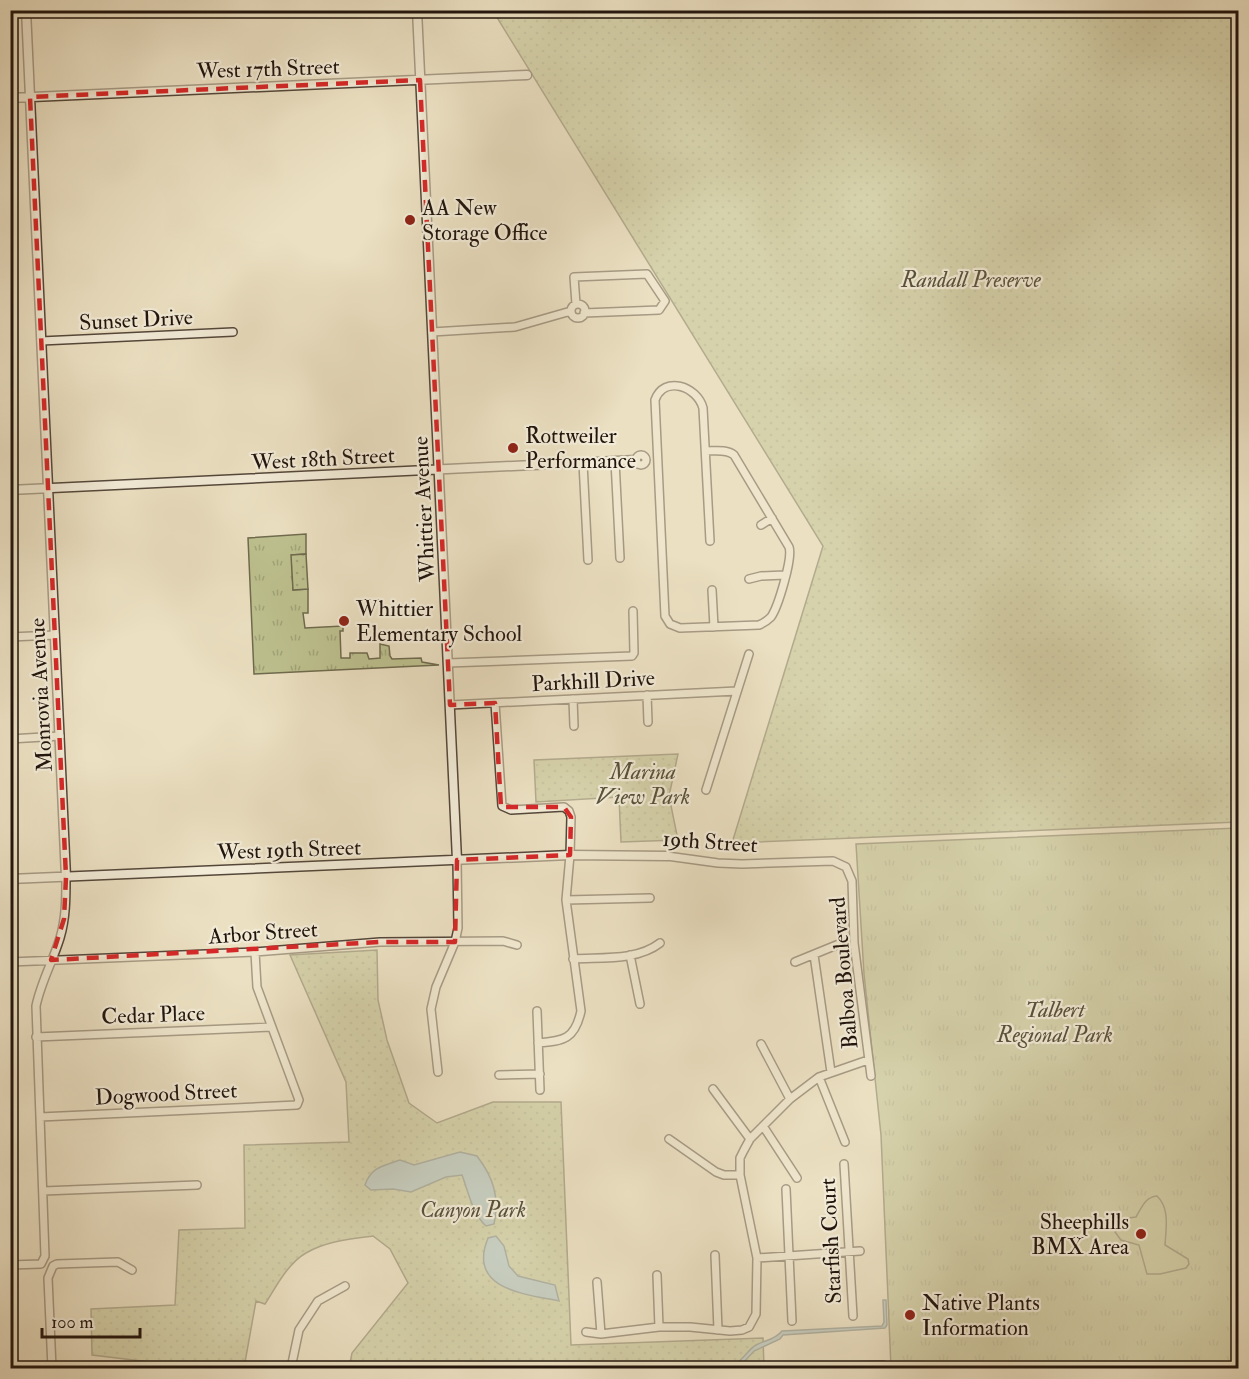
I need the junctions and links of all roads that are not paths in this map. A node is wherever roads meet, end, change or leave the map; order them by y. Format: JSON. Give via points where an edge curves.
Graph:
{"nodes":[{"id":1,"x":26,"y":10,"type":"edge"},
{"id":2,"x":417,"y":10,"type":"edge"},
{"id":3,"x":527,"y":75,"type":"dead end"},
{"id":4,"x":420,"y":80,"type":"junction"},
{"id":5,"x":30,"y":97,"type":"junction"},
{"id":6,"x":10,"y":98,"type":"edge"},
{"id":7,"x":573,"y":308,"type":"junction"},
{"id":8,"x":584,"y":313,"type":"junction"},
{"id":9,"x":432,"y":332,"type":"junction"},
{"id":10,"x":233,"y":333,"type":"dead end"},
{"id":11,"x":41,"y":341,"type":"junction"},
{"id":12,"x":706,"y":452,"type":"junction"},
{"id":13,"x":657,"y":453,"type":"junction"},
{"id":14,"x":615,"y":461,"type":"junction"},
{"id":15,"x":640,"y":462,"type":"junction"},
{"id":16,"x":583,"y":463,"type":"junction"},
{"id":17,"x":658,"y":466,"type":"junction"},
{"id":18,"x":439,"y":470,"type":"junction"},
{"id":19,"x":49,"y":488,"type":"junction"},
{"id":20,"x":10,"y":490,"type":"edge"},
{"id":21,"x":772,"y":518,"type":"junction"},
{"id":22,"x":761,"y":525,"type":"dead end"},
{"id":23,"x":710,"y":541,"type":"dead end"},
{"id":24,"x":620,"y":558,"type":"dead end"},
{"id":25,"x":588,"y":560,"type":"dead end"},
{"id":26,"x":785,"y":575,"type":"junction"},
{"id":27,"x":749,"y":579,"type":"dead end"},
{"id":28,"x":712,"y":590,"type":"dead end"},
{"id":29,"x":633,"y":611,"type":"dead end"},
{"id":30,"x":714,"y":627,"type":"junction"},
{"id":31,"x":55,"y":635,"type":"junction"},
{"id":32,"x":10,"y":637,"type":"edge"},
{"id":33,"x":749,"y":654,"type":"dead end"},
{"id":34,"x":448,"y":663,"type":"junction"},
{"id":35,"x":738,"y":691,"type":"junction"},
{"id":36,"x":647,"y":695,"type":"junction"},
{"id":37,"x":573,"y":699,"type":"junction"},
{"id":38,"x":495,"y":703,"type":"junction"},
{"id":39,"x":450,"y":705,"type":"junction"},
{"id":40,"x":648,"y":723,"type":"dead end"},
{"id":41,"x":574,"y":726,"type":"dead end"},
{"id":42,"x":60,"y":736,"type":"junction"},
{"id":43,"x":10,"y":739,"type":"edge"},
{"id":44,"x":706,"y":790,"type":"dead end"},
{"id":45,"x":570,"y":855,"type":"junction"},
{"id":46,"x":667,"y":856,"type":"joint"},
{"id":47,"x":458,"y":860,"type":"junction"},
{"id":48,"x":846,"y":867,"type":"joint"},
{"id":49,"x":66,"y":877,"type":"junction"},
{"id":50,"x":10,"y":879,"type":"edge"},
{"id":51,"x":650,"y":898,"type":"dead end"},
{"id":52,"x":566,"y":900,"type":"junction"},
{"id":53,"x":455,"y":942,"type":"junction"},
{"id":54,"x":844,"y":942,"type":"dead end"},
{"id":55,"x":660,"y":944,"type":"dead end"},
{"id":56,"x":517,"y":945,"type":"dead end"},
{"id":57,"x":255,"y":952,"type":"junction"},
{"id":58,"x":630,"y":955,"type":"junction"},
{"id":59,"x":814,"y":955,"type":"junction"},
{"id":60,"x":573,"y":959,"type":"junction"},
{"id":61,"x":51,"y":960,"type":"junction"},
{"id":62,"x":10,"y":962,"type":"edge"},
{"id":63,"x":795,"y":962,"type":"dead end"},
{"id":64,"x":640,"y":1004,"type":"dead end"},
{"id":65,"x":537,"y":1011,"type":"dead end"},
{"id":66,"x":271,"y":1027,"type":"junction"},
{"id":67,"x":36,"y":1037,"type":"junction"},
{"id":68,"x":538,"y":1043,"type":"junction"},
{"id":69,"x":761,"y":1044,"type":"dead end"},
{"id":70,"x":868,"y":1060,"type":"junction"},
{"id":71,"x":438,"y":1072,"type":"dead end"},
{"id":72,"x":831,"y":1072,"type":"junction"},
{"id":73,"x":540,"y":1074,"type":"junction"},
{"id":74,"x":499,"y":1075,"type":"dead end"},
{"id":75,"x":871,"y":1076,"type":"dead end"},
{"id":76,"x":819,"y":1077,"type":"junction"},
{"id":77,"x":713,"y":1089,"type":"dead end"},
{"id":78,"x":540,"y":1090,"type":"dead end"},
{"id":79,"x":790,"y":1099,"type":"junction"},
{"id":80,"x":40,"y":1117,"type":"junction"},
{"id":81,"x":763,"y":1126,"type":"junction"},
{"id":82,"x":669,"y":1139,"type":"dead end"},
{"id":83,"x":750,"y":1139,"type":"junction"},
{"id":84,"x":845,"y":1142,"type":"dead end"},
{"id":85,"x":844,"y":1164,"type":"dead end"},
{"id":86,"x":740,"y":1175,"type":"junction"},
{"id":87,"x":797,"y":1178,"type":"dead end"},
{"id":88,"x":197,"y":1185,"type":"dead end"},
{"id":89,"x":786,"y":1190,"type":"dead end"},
{"id":90,"x":43,"y":1191,"type":"junction"},
{"id":91,"x":860,"y":1251,"type":"dead end"},
{"id":92,"x":849,"y":1252,"type":"junction"},
{"id":93,"x":715,"y":1255,"type":"dead end"},
{"id":94,"x":789,"y":1255,"type":"junction"},
{"id":95,"x":758,"y":1258,"type":"junction"},
{"id":96,"x":10,"y":1265,"type":"edge"},
{"id":97,"x":132,"y":1270,"type":"dead end"},
{"id":98,"x":657,"y":1275,"type":"dead end"},
{"id":99,"x":597,"y":1282,"type":"dead end"},
{"id":100,"x":345,"y":1286,"type":"dead end"},
{"id":101,"x":853,"y":1316,"type":"dead end"},
{"id":102,"x":792,"y":1321,"type":"dead end"},
{"id":103,"x":659,"y":1328,"type":"junction"},
{"id":104,"x":718,"y":1330,"type":"junction"},
{"id":105,"x":586,"y":1332,"type":"dead end"},
{"id":106,"x":601,"y":1334,"type":"junction"},
{"id":107,"x":883,"y":1365,"type":"dead end"},
{"id":108,"x":52,"y":1368,"type":"edge"},
{"id":109,"x":291,"y":1368,"type":"edge"},
{"id":110,"x":798,"y":1368,"type":"edge"},
{"id":111,"x":843,"y":1368,"type":"edge"}],
"edges":[{"from":1,"to":5,"type":"street","name":"Monrovia Avenue"},
{"from":2,"to":4,"type":"street","name":"Whittier Avenue"},
{"from":3,"to":4,"type":"street","name":"West 17th Street"},
{"from":4,"to":5,"type":"street","name":"West 17th Street"},
{"from":4,"to":9,"type":"street","name":"Whittier Avenue"},
{"from":5,"to":6,"type":"street","name":"West 17th Street"},
{"from":5,"to":11,"type":"street","name":"Monrovia Avenue"},
{"from":7,"to":8,"type":"street","via":[[582,305]]},
{"from":7,"to":8,"type":"street","via":[[576,318]]},
{"from":7,"to":8,"type":"street","via":[[574,277],[647,273],[665,301],[659,310]]},
{"from":7,"to":9,"type":"street","via":[[515,327]]},
{"from":9,"to":18,"type":"street","name":"Whittier Avenue"},
{"from":10,"to":11,"type":"street","name":"Sunset Drive"},
{"from":11,"to":19,"type":"street","name":"Monrovia Avenue"},
{"from":12,"to":13,"type":"street","via":[[703,408],[696,393],[674,387],[657,394],[655,400]]},
{"from":12,"to":21,"type":"street","via":[[725,451],[734,455]]},
{"from":12,"to":23,"type":"street"},
{"from":13,"to":15,"type":"street","name":"West 18th Street","via":[[639,455]]},
{"from":13,"to":17,"type":"street"},
{"from":14,"to":15,"type":"street","name":"West 18th Street"},
{"from":14,"to":16,"type":"street","name":"West 18th Street"},
{"from":14,"to":24,"type":"street"},
{"from":15,"to":17,"type":"street","name":"West 18th Street"},
{"from":16,"to":18,"type":"street","name":"West 18th Street"},
{"from":16,"to":25,"type":"street"},
{"from":17,"to":30,"type":"street","via":[[665,616],[670,624],[680,628]]},
{"from":18,"to":19,"type":"street","name":"West 18th Street"},
{"from":18,"to":34,"type":"street","name":"Whittier Avenue"},
{"from":19,"to":20,"type":"street","name":"West 18th Street"},
{"from":19,"to":31,"type":"street","name":"Monrovia Avenue"},
{"from":21,"to":22,"type":"street"},
{"from":21,"to":26,"type":"street","via":[[791,552]]},
{"from":26,"to":27,"type":"street"},
{"from":26,"to":30,"type":"street","via":[[773,614],[766,621],[759,625]]},
{"from":28,"to":30,"type":"street"},
{"from":29,"to":34,"type":"street","via":[[632,656]]},
{"from":31,"to":32,"type":"street"},
{"from":31,"to":42,"type":"street","name":"Monrovia Avenue"},
{"from":33,"to":35,"type":"street"},
{"from":34,"to":39,"type":"street","name":"Whittier Avenue"},
{"from":35,"to":36,"type":"street","name":"Parkhill Drive"},
{"from":35,"to":44,"type":"street"},
{"from":36,"to":37,"type":"street","name":"Parkhill Drive"},
{"from":36,"to":40,"type":"street"},
{"from":37,"to":38,"type":"street","name":"Parkhill Drive"},
{"from":37,"to":41,"type":"street"},
{"from":38,"to":39,"type":"street","name":"Parkhill Drive"},
{"from":38,"to":45,"type":"street","via":[[502,806],[511,810],[564,807],[571,817]]},
{"from":39,"to":47,"type":"street","name":"Whittier Avenue"},
{"from":42,"to":43,"type":"street"},
{"from":42,"to":49,"type":"street","name":"Monrovia Avenue"},
{"from":45,"to":46,"type":"street","name":"19th Street"},
{"from":45,"to":47,"type":"street","name":"West 19th Street"},
{"from":45,"to":52,"type":"street"},
{"from":46,"to":48,"type":"street","name":"19th Street","via":[[742,864],[833,861]]},
{"from":47,"to":49,"type":"street","name":"West 19th Street"},
{"from":47,"to":53,"type":"street","name":"Whittier Avenue"},
{"from":48,"to":70,"type":"street","name":"Balboa Boulevard","via":[[852,881],[854,943]]},
{"from":49,"to":50,"type":"street","name":"West 19th Street"},
{"from":49,"to":61,"type":"street","name":"Monrovia Avenue","via":[[64,919]]},
{"from":51,"to":52,"type":"street"},
{"from":52,"to":60,"type":"street"},
{"from":53,"to":56,"type":"street","name":"Arbor Street","via":[[503,941]]},
{"from":53,"to":57,"type":"street","name":"Arbor Street","via":[[380,942]]},
{"from":53,"to":71,"type":"street","name":"Whittier Avenue","via":[[431,1009]]},
{"from":54,"to":59,"type":"street"},
{"from":55,"to":58,"type":"street","via":[[650,951]]},
{"from":57,"to":61,"type":"street","name":"Arbor Street"},
{"from":57,"to":66,"type":"street","via":[[257,987]]},
{"from":58,"to":60,"type":"street"},
{"from":58,"to":64,"type":"street"},
{"from":59,"to":63,"type":"street"},
{"from":59,"to":72,"type":"street"},
{"from":60,"to":68,"type":"street","via":[[581,1011],[578,1024],[560,1042]]},
{"from":61,"to":62,"type":"street","name":"Arbor Street"},
{"from":61,"to":67,"type":"street","name":"Monrovia Avenue","via":[[36,1006]]},
{"from":65,"to":68,"type":"street"},
{"from":66,"to":67,"type":"street","name":"Cedar Place"},
{"from":66,"to":80,"type":"street","name":"Dogwood Street","via":[[299,1100],[297,1105]]},
{"from":67,"to":80,"type":"street","name":"Monrovia Avenue"},
{"from":68,"to":73,"type":"street"},
{"from":69,"to":79,"type":"street"},
{"from":70,"to":72,"type":"street"},
{"from":70,"to":75,"type":"street","name":"Balboa Boulevard"},
{"from":72,"to":76,"type":"street"},
{"from":73,"to":74,"type":"street"},
{"from":73,"to":78,"type":"street"},
{"from":76,"to":79,"type":"street"},
{"from":76,"to":84,"type":"street"},
{"from":77,"to":83,"type":"street"},
{"from":79,"to":81,"type":"street"},
{"from":80,"to":90,"type":"street","name":"Monrovia Avenue"},
{"from":81,"to":83,"type":"street"},
{"from":81,"to":87,"type":"street"},
{"from":82,"to":86,"type":"street","via":[[716,1172]]},
{"from":83,"to":86,"type":"street","via":[[740,1158]]},
{"from":85,"to":92,"type":"street","name":"Starfish Court"},
{"from":86,"to":95,"type":"street"},
{"from":88,"to":90,"type":"street"},
{"from":89,"to":94,"type":"street"},
{"from":90,"to":96,"type":"street","name":"Monrovia Avenue","via":[[44,1261]]},
{"from":91,"to":92,"type":"street"},
{"from":92,"to":94,"type":"street"},
{"from":92,"to":101,"type":"street","name":"Starfish Court"},
{"from":93,"to":104,"type":"street"},
{"from":94,"to":95,"type":"street"},
{"from":94,"to":102,"type":"street"},
{"from":95,"to":104,"type":"street","via":[[753,1322],[742,1330]]},
{"from":97,"to":108,"type":"street","via":[[118,1262],[57,1264],[51,1269],[48,1278]]},
{"from":98,"to":103,"type":"street"},
{"from":99,"to":106,"type":"street"},
{"from":100,"to":109,"type":"street","via":[[318,1301],[299,1330]]},
{"from":103,"to":104,"type":"street"},
{"from":103,"to":106,"type":"street"},
{"from":105,"to":106,"type":"street"},
{"from":107,"to":111,"type":"street"},
{"from":110,"to":111,"type":"street"}]}
